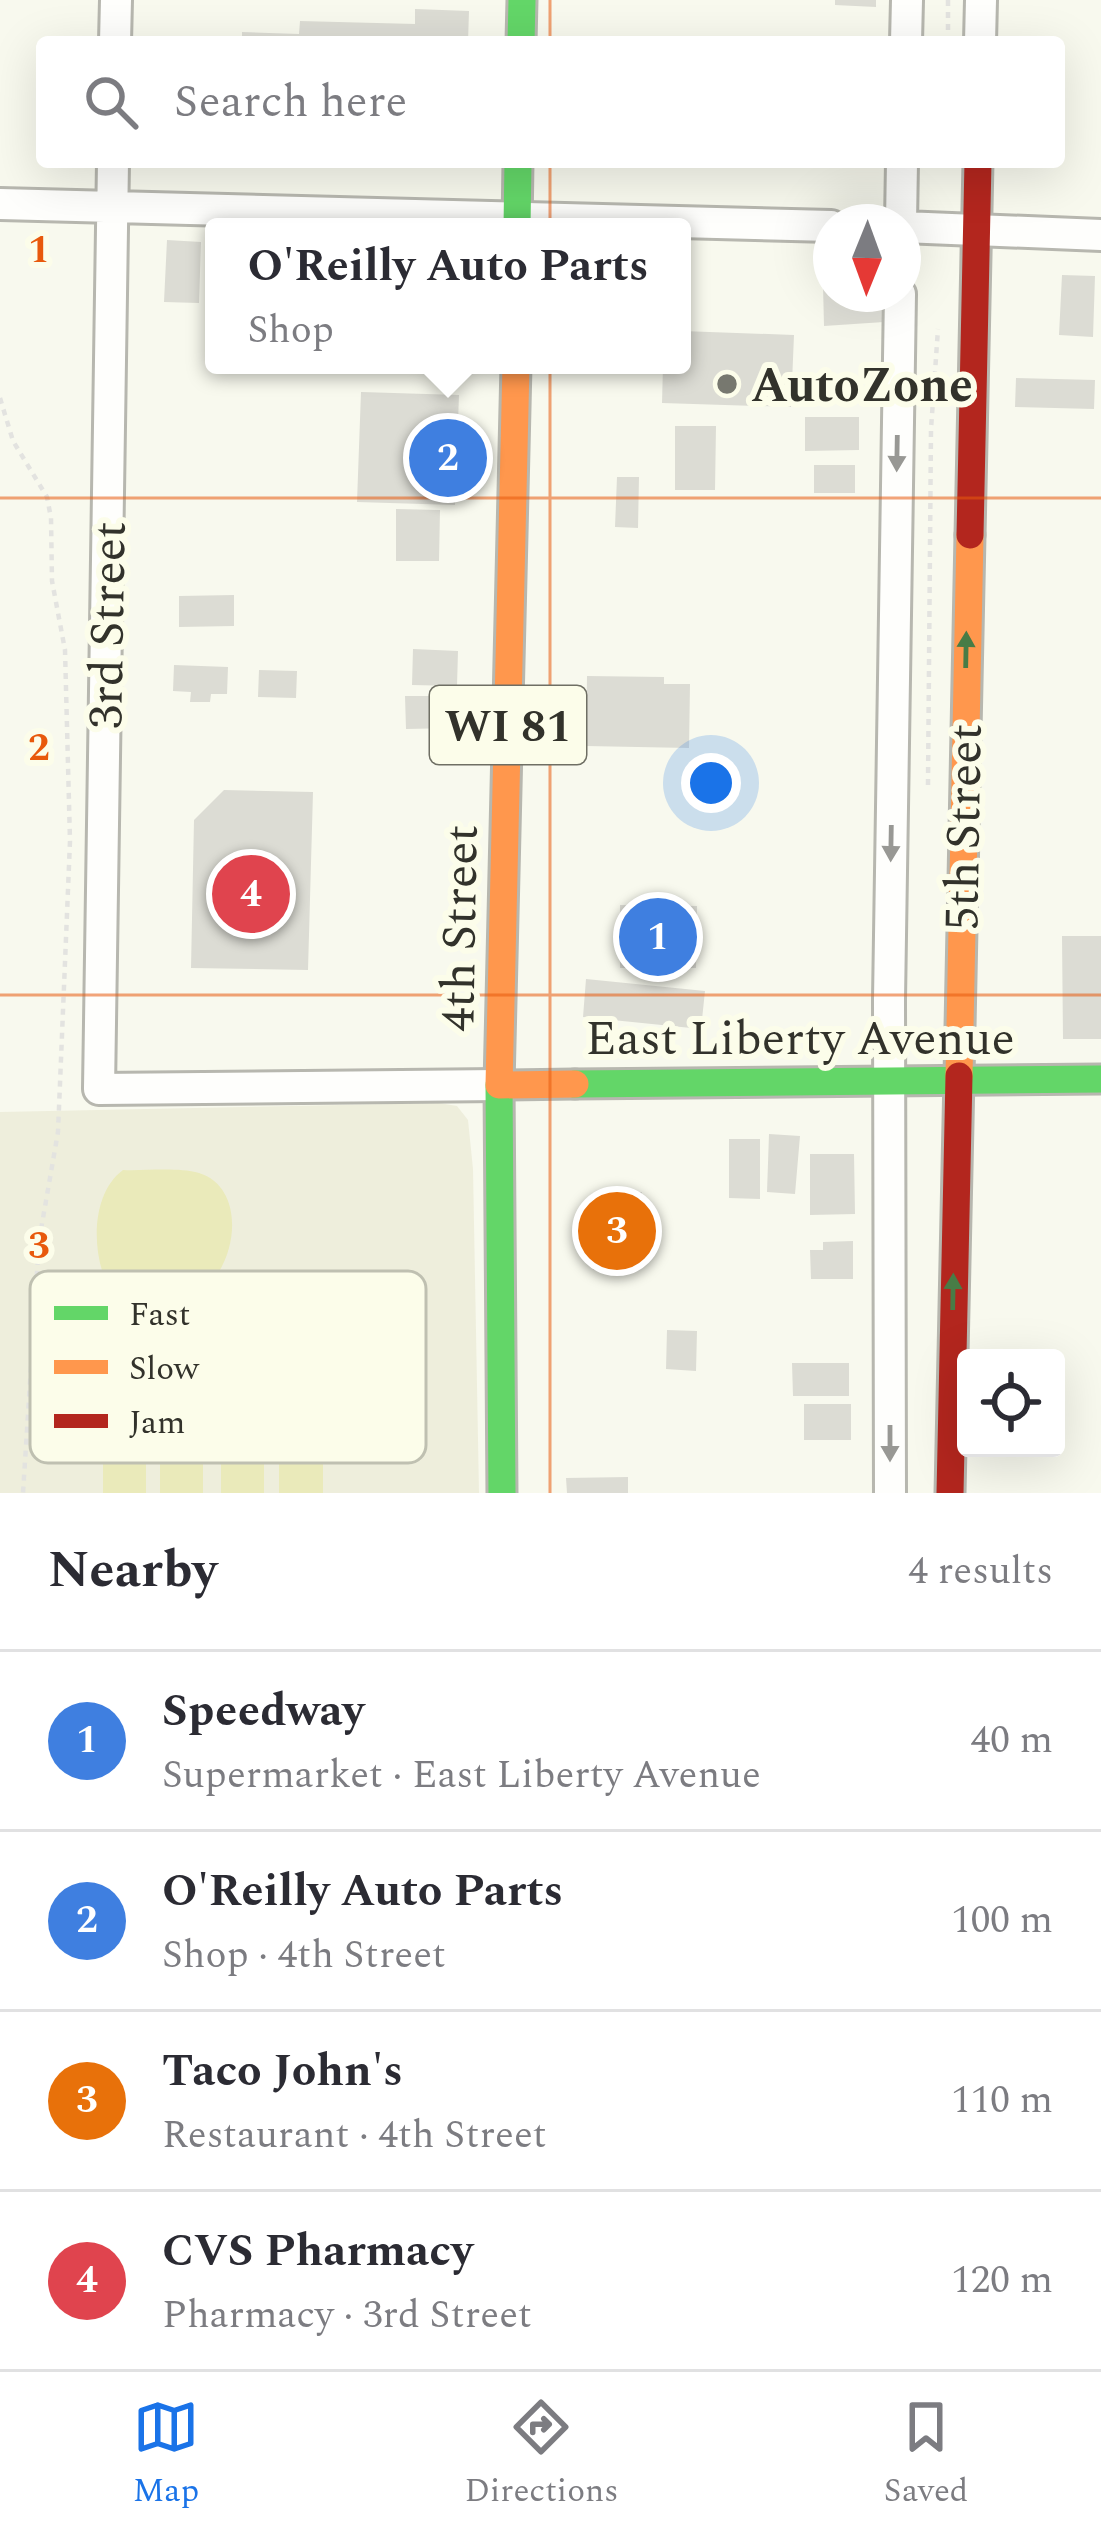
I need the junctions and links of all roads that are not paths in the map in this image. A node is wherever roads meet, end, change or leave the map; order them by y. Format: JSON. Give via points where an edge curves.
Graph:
{"nodes":[{"id":1,"x":116,"y":0,"type":"edge"},
{"id":2,"x":522,"y":0,"type":"edge"},
{"id":3,"x":907,"y":0,"type":"edge"},
{"id":4,"x":981,"y":0,"type":"edge"},
{"id":5,"x":115,"y":36,"type":"edge"},
{"id":6,"x":521,"y":36,"type":"edge"},
{"id":7,"x":906,"y":36,"type":"edge"},
{"id":8,"x":980,"y":36,"type":"edge"},
{"id":9,"x":113,"y":168,"type":"edge"},
{"id":10,"x":518,"y":168,"type":"edge"},
{"id":11,"x":902,"y":168,"type":"edge"},
{"id":12,"x":978,"y":168,"type":"edge"},
{"id":13,"x":0,"y":203,"type":"edge"},
{"id":14,"x":902,"y":204,"type":"edge"},
{"id":15,"x":112,"y":207,"type":"junction"},
{"id":16,"x":409,"y":218,"type":"edge"},
{"id":17,"x":517,"y":218,"type":"edge"},
{"id":18,"x":691,"y":224,"type":"edge"},
{"id":19,"x":921,"y":225,"type":"edge"},
{"id":20,"x":813,"y":226,"type":"edge"},
{"id":21,"x":976,"y":229,"type":"junction"},
{"id":22,"x":1101,"y":235,"type":"edge"},
{"id":23,"x":900,"y":312,"type":"edge"},
{"id":24,"x":516,"y":374,"type":"edge"},
{"id":25,"x":1101,"y":1079,"type":"edge"},
{"id":26,"x":890,"y":1080,"type":"junction"},
{"id":27,"x":956,"y":1081,"type":"junction"},
{"id":28,"x":500,"y":1084,"type":"junction"},
{"id":29,"x":502,"y":1493,"type":"edge"},
{"id":30,"x":890,"y":1493,"type":"edge"},
{"id":31,"x":950,"y":1493,"type":"edge"}],
"edges":[{"from":1,"to":5,"type":"street"},
{"from":2,"to":6,"type":"street"},
{"from":3,"to":7,"type":"street"},
{"from":4,"to":8,"type":"street"},
{"from":9,"to":15,"type":"street","name":"3rd Street"},
{"from":10,"to":17,"type":"street"},
{"from":11,"to":14,"type":"street"},
{"from":12,"to":21,"type":"street","name":"5th Street"},
{"from":13,"to":15,"type":"street"},
{"from":15,"to":16,"type":"street"},
{"from":15,"to":28,"type":"street","name":"3rd Street","via":[[99,1089]]},
{"from":18,"to":20,"type":"street"},
{"from":19,"to":21,"type":"street"},
{"from":21,"to":22,"type":"street"},
{"from":27,"to":21,"type":"street","name":"5th Street","one_way":true},
{"from":23,"to":26,"type":"street","name":"5th Street","one_way":true},
{"from":24,"to":28,"type":"street","name":"4th Street","number":"WI 81"},
{"from":25,"to":27,"type":"street","name":"East Liberty Avenue"},
{"from":26,"to":27,"type":"street","name":"East Liberty Avenue"},
{"from":26,"to":28,"type":"street","name":"East Liberty Avenue"},
{"from":26,"to":30,"type":"street","name":"5th Street","one_way":true},
{"from":31,"to":27,"type":"street","name":"5th Street","one_way":true},
{"from":28,"to":29,"type":"street","name":"4th Street"}]}
